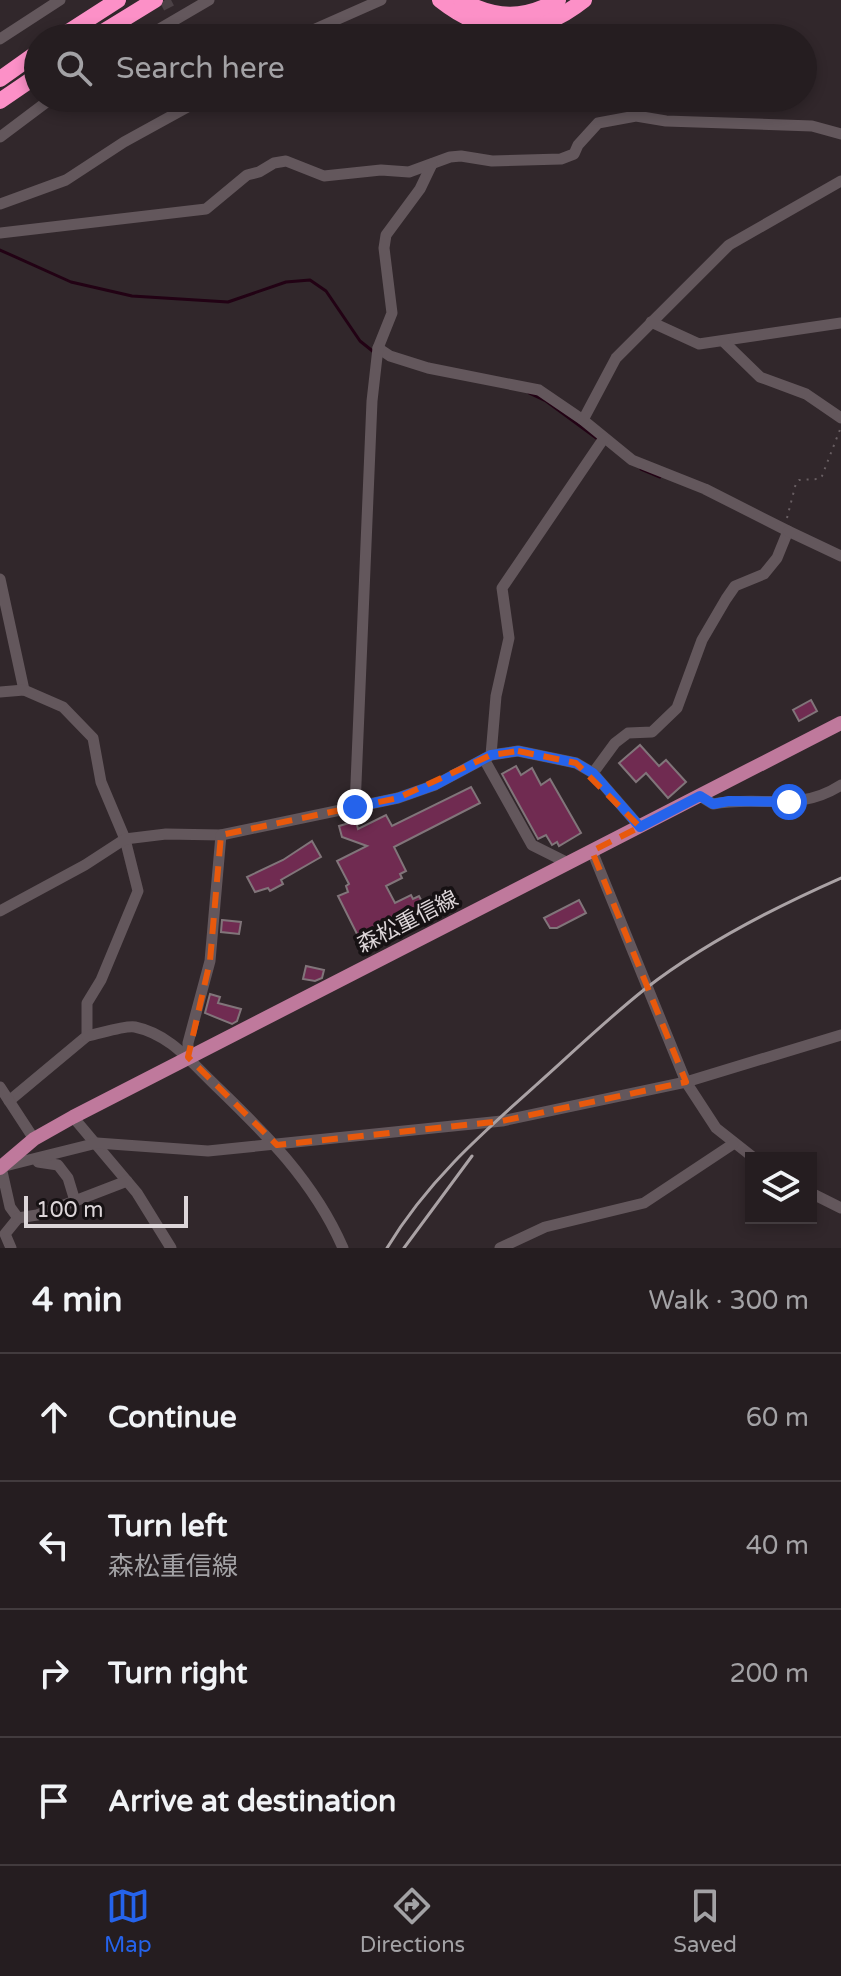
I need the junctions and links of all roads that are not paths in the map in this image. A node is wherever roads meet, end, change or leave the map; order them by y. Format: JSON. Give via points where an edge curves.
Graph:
{"nodes":[{"id":1,"x":60,"y":0,"type":"edge"},
{"id":2,"x":118,"y":0,"type":"edge"},
{"id":3,"x":209,"y":0,"type":"edge"},
{"id":4,"x":381,"y":0,"type":"edge"},
{"id":5,"x":440,"y":0,"type":"edge"},
{"id":6,"x":461,"y":0,"type":"edge"},
{"id":7,"x":558,"y":0,"type":"edge"},
{"id":8,"x":584,"y":0,"type":"edge"},
{"id":9,"x":161,"y":7,"type":"edge"},
{"id":10,"x":81,"y":24,"type":"edge"},
{"id":11,"x":124,"y":24,"type":"edge"},
{"id":12,"x":327,"y":24,"type":"edge"},
{"id":13,"x":484,"y":24,"type":"edge"},
{"id":14,"x":540,"y":24,"type":"edge"},
{"id":15,"x":0,"y":39,"type":"edge"},
{"id":16,"x":24,"y":62,"type":"edge"},
{"id":17,"x":0,"y":79,"type":"edge"},
{"id":18,"x":24,"y":85,"type":"edge"},
{"id":19,"x":0,"y":101,"type":"edge"},
{"id":20,"x":33,"y":112,"type":"edge"},
{"id":21,"x":179,"y":112,"type":"edge"},
{"id":22,"x":841,"y":134,"type":"edge"},
{"id":23,"x":0,"y":137,"type":"edge"},
{"id":24,"x":432,"y":164,"type":"junction"},
{"id":25,"x":841,"y":181,"type":"edge"},
{"id":26,"x":0,"y":204,"type":"edge"},
{"id":27,"x":0,"y":233,"type":"edge"},
{"id":28,"x":651,"y":322,"type":"junction"},
{"id":29,"x":841,"y":323,"type":"edge"},
{"id":30,"x":724,"y":342,"type":"junction"},
{"id":31,"x":378,"y":348,"type":"junction"},
{"id":32,"x":841,"y":418,"type":"edge"},
{"id":33,"x":583,"y":420,"type":"junction"},
{"id":34,"x":604,"y":438,"type":"junction"},
{"id":35,"x":785,"y":530,"type":"junction"},
{"id":36,"x":841,"y":556,"type":"edge"},
{"id":37,"x":0,"y":579,"type":"edge"},
{"id":38,"x":24,"y":690,"type":"junction"},
{"id":39,"x":0,"y":692,"type":"edge"},
{"id":40,"x":841,"y":723,"type":"edge"},
{"id":41,"x":487,"y":757,"type":"junction"},
{"id":42,"x":593,"y":773,"type":"junction"},
{"id":43,"x":841,"y":785,"type":"edge"},
{"id":44,"x":700,"y":796,"type":"junction"},
{"id":45,"x":355,"y":807,"type":"junction"},
{"id":46,"x":640,"y":827,"type":"junction"},
{"id":47,"x":221,"y":835,"type":"junction"},
{"id":48,"x":125,"y":839,"type":"junction"},
{"id":49,"x":592,"y":851,"type":"junction"},
{"id":50,"x":568,"y":863,"type":"junction"},
{"id":51,"x":0,"y":911,"type":"edge"},
{"id":52,"x":841,"y":1035,"type":"edge"},
{"id":53,"x":87,"y":1036,"type":"junction"},
{"id":54,"x":188,"y":1057,"type":"junction"},
{"id":55,"x":686,"y":1082,"type":"junction"},
{"id":56,"x":0,"y":1087,"type":"edge"},
{"id":57,"x":9,"y":1101,"type":"junction"},
{"id":58,"x":73,"y":1117,"type":"junction"},
{"id":59,"x":34,"y":1139,"type":"junction"},
{"id":60,"x":97,"y":1143,"type":"junction"},
{"id":61,"x":733,"y":1144,"type":"junction"},
{"id":62,"x":277,"y":1145,"type":"junction"},
{"id":63,"x":745,"y":1152,"type":"edge"},
{"id":64,"x":32,"y":1161,"type":"junction"},
{"id":65,"x":0,"y":1167,"type":"edge"},
{"id":66,"x":127,"y":1181,"type":"junction"},
{"id":67,"x":817,"y":1196,"type":"edge"},
{"id":68,"x":75,"y":1201,"type":"junction"},
{"id":69,"x":841,"y":1208,"type":"edge"},
{"id":70,"x":18,"y":1218,"type":"junction"},
{"id":71,"x":11,"y":1248,"type":"edge"},
{"id":72,"x":171,"y":1248,"type":"edge"},
{"id":73,"x":343,"y":1248,"type":"edge"},
{"id":74,"x":500,"y":1248,"type":"edge"}],
"edges":[{"from":1,"to":15,"type":"street"},
{"from":2,"to":10,"type":"highway"},
{"from":3,"to":9,"type":"street"},
{"from":4,"to":12,"type":"street"},
{"from":5,"to":13,"type":"highway","via":[[459,15]]},
{"from":6,"to":7,"type":"highway","via":[[501,15]]},
{"from":8,"to":14,"type":"highway"},
{"from":9,"to":11,"type":"highway"},
{"from":16,"to":17,"type":"highway"},
{"from":18,"to":19,"type":"highway"},
{"from":20,"to":23,"type":"street"},
{"from":21,"to":26,"type":"street","via":[[66,180]]},
{"from":22,"to":24,"type":"street","via":[[812,126],[636,116],[598,123],[574,154],[561,159],[492,161],[461,156]]},
{"from":24,"to":27,"type":"street","via":[[409,172],[324,176],[286,161],[247,175],[206,209]]},
{"from":24,"to":31,"type":"street","via":[[386,235],[392,313]]},
{"from":25,"to":28,"type":"street","via":[[729,245]]},
{"from":28,"to":30,"type":"street","via":[[699,344]]},
{"from":28,"to":33,"type":"street","via":[[616,358]]},
{"from":29,"to":30,"type":"street"},
{"from":30,"to":32,"type":"street","via":[[760,377],[806,394]]},
{"from":31,"to":33,"type":"street","via":[[428,368],[539,390]]},
{"from":31,"to":45,"type":"street"},
{"from":33,"to":34,"type":"street"},
{"from":34,"to":35,"type":"street","via":[[632,460]]},
{"from":34,"to":41,"type":"street","via":[[502,588],[509,638]]},
{"from":35,"to":36,"type":"street"},
{"from":35,"to":42,"type":"street","via":[[777,558],[764,574],[735,586],[726,599],[702,640],[677,708],[652,732],[628,733],[615,743]]},
{"from":37,"to":38,"type":"street"},
{"from":38,"to":39,"type":"street"},
{"from":38,"to":48,"type":"street","via":[[63,707],[93,738],[101,782]]},
{"from":40,"to":44,"type":"main road","name":"森松重信線"},
{"from":41,"to":42,"type":"street","via":[[518,751],[576,763]]},
{"from":41,"to":45,"type":"street","via":[[435,785]]},
{"from":41,"to":50,"type":"street","via":[[532,845]]},
{"from":42,"to":46,"type":"street"},
{"from":43,"to":44,"type":"street","via":[[822,797],[789,802],[713,804]]},
{"from":44,"to":46,"type":"main road","name":"森松重信線"},
{"from":45,"to":47,"type":"street"},
{"from":46,"to":49,"type":"main road","name":"森松重信線"},
{"from":47,"to":48,"type":"street"},
{"from":47,"to":54,"type":"street","via":[[210,961]]},
{"from":48,"to":51,"type":"street"},
{"from":48,"to":53,"type":"street","via":[[138,891],[87,1003]]},
{"from":49,"to":50,"type":"main road","name":"森松重信線"},
{"from":49,"to":55,"type":"street"},
{"from":50,"to":54,"type":"main road","name":"森松重信線"},
{"from":52,"to":55,"type":"street"},
{"from":53,"to":54,"type":"street","via":[[131,1026],[151,1032]]},
{"from":53,"to":57,"type":"street"},
{"from":54,"to":58,"type":"main road","name":"森松重信線"},
{"from":54,"to":62,"type":"street"},
{"from":55,"to":61,"type":"street","via":[[708,1118]]},
{"from":55,"to":62,"type":"street","via":[[502,1121]]},
{"from":56,"to":57,"type":"street"},
{"from":57,"to":59,"type":"street"},
{"from":58,"to":59,"type":"main road","name":"森松重信線"},
{"from":58,"to":60,"type":"street"},
{"from":59,"to":65,"type":"main road","name":"森松重信線"},
{"from":60,"to":62,"type":"street","via":[[208,1151]]},
{"from":60,"to":64,"type":"street"},
{"from":60,"to":66,"type":"street"},
{"from":61,"to":63,"type":"street"},
{"from":61,"to":74,"type":"street","via":[[644,1203],[545,1227]]},
{"from":62,"to":73,"type":"street"},
{"from":64,"to":65,"type":"street"},
{"from":64,"to":68,"type":"street","via":[[58,1165]]},
{"from":65,"to":70,"type":"street"},
{"from":66,"to":68,"type":"street"},
{"from":66,"to":72,"type":"street"},
{"from":67,"to":69,"type":"street"},
{"from":68,"to":70,"type":"street"},
{"from":70,"to":71,"type":"street","via":[[5,1234]]}]}
